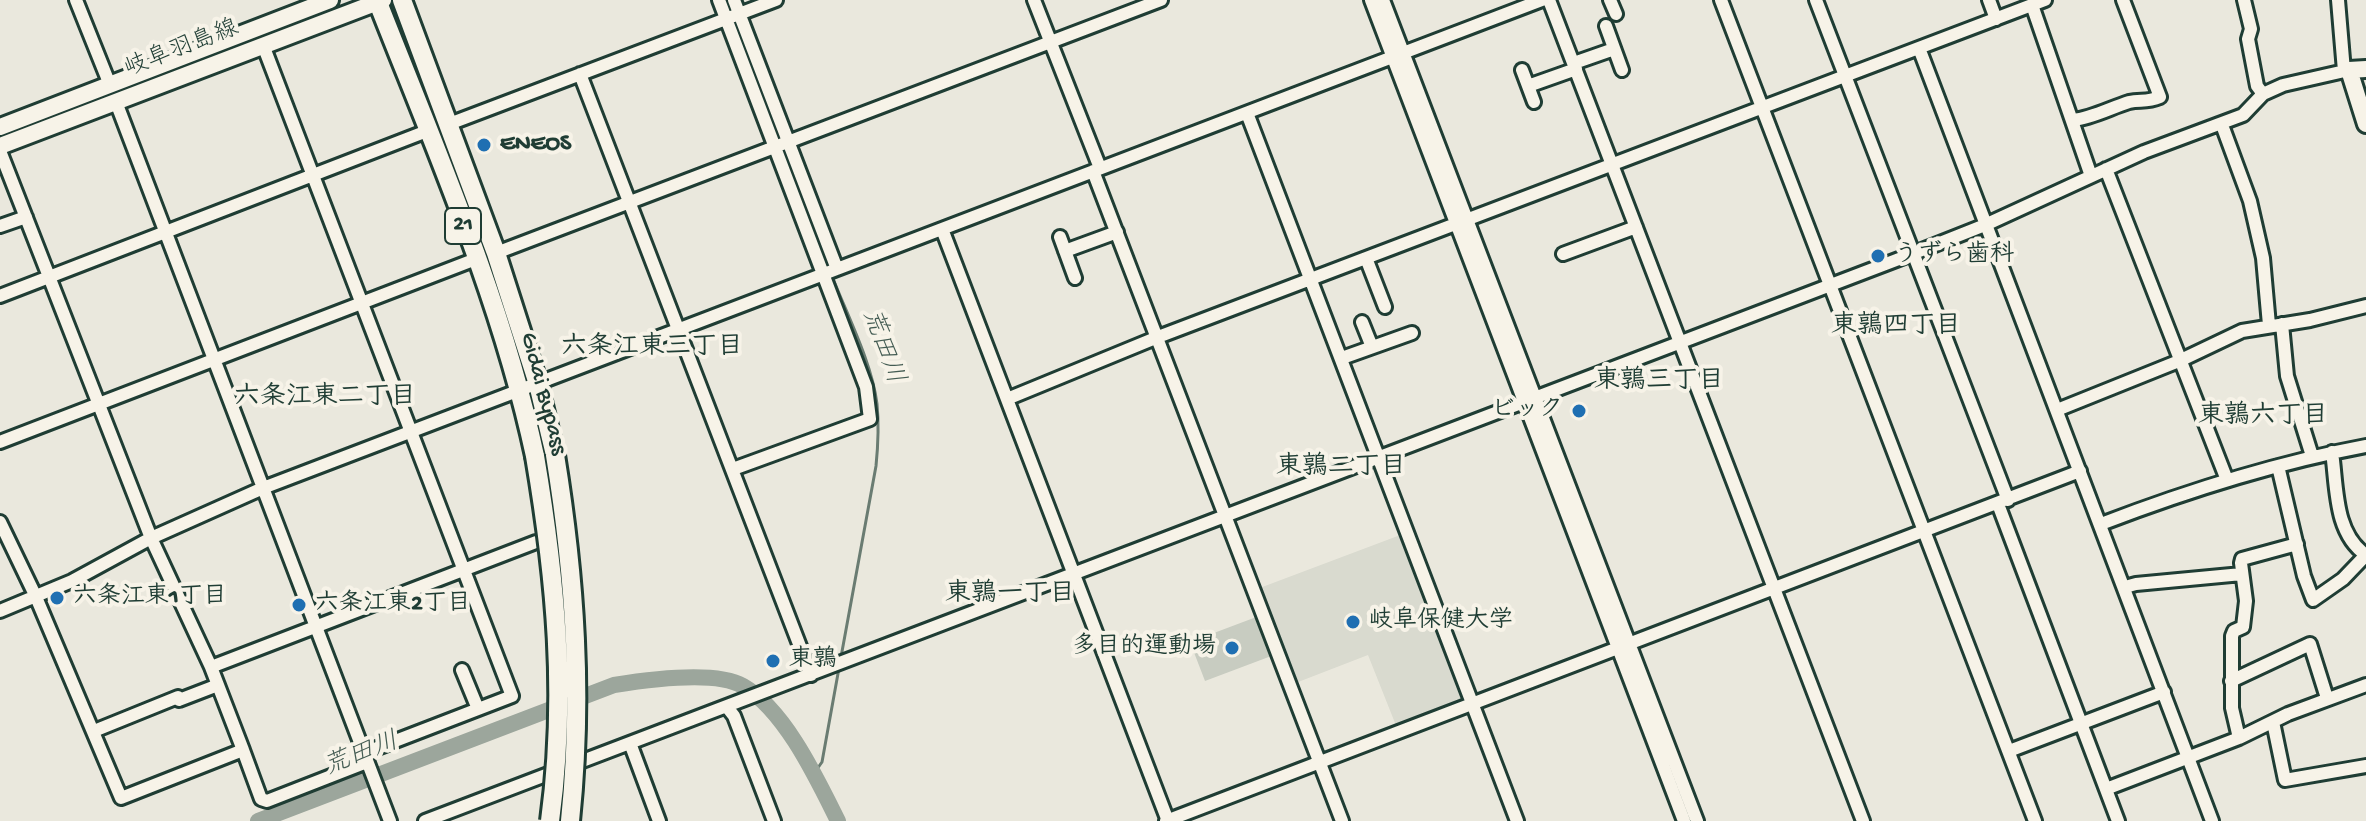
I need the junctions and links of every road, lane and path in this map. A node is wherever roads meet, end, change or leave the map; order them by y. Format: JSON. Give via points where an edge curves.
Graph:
{"nodes":[{"id":1,"x":76,"y":0,"type":"edge"},
{"id":2,"x":330,"y":0,"type":"edge"},
{"id":3,"x":402,"y":0,"type":"edge"},
{"id":4,"x":719,"y":0,"type":"edge"},
{"id":5,"x":734,"y":0,"type":"edge"},
{"id":6,"x":776,"y":0,"type":"edge"},
{"id":7,"x":1034,"y":0,"type":"edge"},
{"id":8,"x":1161,"y":0,"type":"edge"},
{"id":9,"x":1371,"y":0,"type":"edge"},
{"id":10,"x":1383,"y":0,"type":"edge"},
{"id":11,"x":1542,"y":0,"type":"edge"},
{"id":12,"x":1549,"y":0,"type":"edge"},
{"id":13,"x":1610,"y":0,"type":"edge"},
{"id":14,"x":1721,"y":0,"type":"edge"},
{"id":15,"x":1816,"y":0,"type":"edge"},
{"id":16,"x":1989,"y":0,"type":"edge"},
{"id":17,"x":2045,"y":0,"type":"edge"},
{"id":18,"x":2123,"y":0,"type":"edge"},
{"id":19,"x":2244,"y":0,"type":"edge"},
{"id":20,"x":2338,"y":0,"type":"edge"},
{"id":21,"x":379,"y":1,"type":"edge"},
{"id":22,"x":2032,"y":5,"type":"junction"},
{"id":23,"x":1616,"y":14,"type":"dead end"},
{"id":24,"x":733,"y":16,"type":"junction"},
{"id":25,"x":1996,"y":19,"type":"junction"},
{"id":26,"x":1606,"y":26,"type":"dead end"},
{"id":27,"x":1051,"y":43,"type":"junction"},
{"id":28,"x":263,"y":45,"type":"junction"},
{"id":29,"x":1919,"y":48,"type":"junction"},
{"id":30,"x":1614,"y":49,"type":"junction"},
{"id":31,"x":1398,"y":54,"type":"junction"},
{"id":32,"x":1575,"y":66,"type":"junction"},
{"id":33,"x":1522,"y":70,"type":"dead end"},
{"id":34,"x":1622,"y":70,"type":"dead end"},
{"id":35,"x":2353,"y":70,"type":"edge"},
{"id":36,"x":580,"y":74,"type":"junction"},
{"id":37,"x":1846,"y":77,"type":"junction"},
{"id":38,"x":110,"y":85,"type":"junction"},
{"id":39,"x":1528,"y":86,"type":"junction"},
{"id":40,"x":2263,"y":94,"type":"junction"},
{"id":41,"x":116,"y":102,"type":"junction"},
{"id":42,"x":1534,"y":102,"type":"dead end"},
{"id":43,"x":1762,"y":109,"type":"junction"},
{"id":44,"x":1247,"y":113,"type":"junction"},
{"id":45,"x":2073,"y":120,"type":"junction"},
{"id":46,"x":449,"y":124,"type":"junction"},
{"id":47,"x":2366,"y":124,"type":"edge"},
{"id":48,"x":2222,"y":125,"type":"junction"},
{"id":49,"x":0,"y":127,"type":"edge"},
{"id":50,"x":427,"y":131,"type":"junction"},
{"id":51,"x":781,"y":143,"type":"junction"},
{"id":52,"x":0,"y":148,"type":"edge"},
{"id":53,"x":1613,"y":165,"type":"junction"},
{"id":54,"x":2106,"y":169,"type":"junction"},
{"id":55,"x":1096,"y":170,"type":"junction"},
{"id":56,"x":2091,"y":176,"type":"junction"},
{"id":57,"x":312,"y":177,"type":"junction"},
{"id":58,"x":630,"y":200,"type":"junction"},
{"id":59,"x":26,"y":217,"type":"junction"},
{"id":60,"x":1462,"y":222,"type":"junction"},
{"id":61,"x":1985,"y":225,"type":"junction"},
{"id":62,"x":0,"y":226,"type":"edge"},
{"id":63,"x":1636,"y":227,"type":"junction"},
{"id":64,"x":942,"y":229,"type":"junction"},
{"id":65,"x":165,"y":232,"type":"junction"},
{"id":66,"x":1117,"y":232,"type":"junction"},
{"id":67,"x":1060,"y":237,"type":"dead end"},
{"id":68,"x":1065,"y":251,"type":"junction"},
{"id":69,"x":496,"y":253,"type":"junction"},
{"id":70,"x":1563,"y":254,"type":"dead end"},
{"id":71,"x":1912,"y":254,"type":"junction"},
{"id":72,"x":1366,"y":258,"type":"junction"},
{"id":73,"x":476,"y":259,"type":"junction"},
{"id":74,"x":830,"y":272,"type":"junction"},
{"id":75,"x":49,"y":277,"type":"junction"},
{"id":76,"x":1075,"y":278,"type":"dead end"},
{"id":77,"x":1311,"y":279,"type":"junction"},
{"id":78,"x":1830,"y":285,"type":"junction"},
{"id":79,"x":0,"y":296,"type":"edge"},
{"id":80,"x":362,"y":304,"type":"junction"},
{"id":81,"x":2366,"y":306,"type":"edge"},
{"id":82,"x":1385,"y":307,"type":"dead end"},
{"id":83,"x":1362,"y":322,"type":"dead end"},
{"id":84,"x":2275,"y":325,"type":"junction"},
{"id":85,"x":680,"y":330,"type":"junction"},
{"id":86,"x":1412,"y":333,"type":"dead end"},
{"id":87,"x":1158,"y":337,"type":"junction"},
{"id":88,"x":1679,"y":342,"type":"junction"},
{"id":89,"x":1372,"y":347,"type":"junction"},
{"id":90,"x":1342,"y":358,"type":"junction"},
{"id":91,"x":214,"y":359,"type":"junction"},
{"id":92,"x":2179,"y":361,"type":"junction"},
{"id":93,"x":538,"y":384,"type":"junction"},
{"id":94,"x":520,"y":390,"type":"junction"},
{"id":95,"x":1007,"y":399,"type":"junction"},
{"id":96,"x":1528,"y":400,"type":"junction"},
{"id":97,"x":99,"y":405,"type":"junction"},
{"id":98,"x":2057,"y":410,"type":"junction"},
{"id":99,"x":410,"y":432,"type":"junction"},
{"id":100,"x":0,"y":442,"type":"edge"},
{"id":101,"x":2366,"y":446,"type":"edge"},
{"id":102,"x":2332,"y":452,"type":"junction"},
{"id":103,"x":2312,"y":456,"type":"junction"},
{"id":104,"x":1380,"y":457,"type":"junction"},
{"id":105,"x":2278,"y":466,"type":"junction"},
{"id":106,"x":733,"y":469,"type":"junction"},
{"id":107,"x":2080,"y":471,"type":"junction"},
{"id":108,"x":2227,"y":480,"type":"junction"},
{"id":109,"x":263,"y":488,"type":"junction"},
{"id":110,"x":2003,"y":502,"type":"junction"},
{"id":111,"x":1225,"y":515,"type":"junction"},
{"id":112,"x":0,"y":522,"type":"edge"},
{"id":113,"x":2101,"y":524,"type":"junction"},
{"id":114,"x":1925,"y":531,"type":"junction"},
{"id":115,"x":151,"y":538,"type":"junction"},
{"id":116,"x":536,"y":542,"type":"dead end"},
{"id":117,"x":2297,"y":544,"type":"junction"},
{"id":118,"x":2366,"y":555,"type":"edge"},
{"id":119,"x":464,"y":571,"type":"junction"},
{"id":120,"x":1074,"y":573,"type":"junction"},
{"id":121,"x":2242,"y":574,"type":"junction"},
{"id":122,"x":2125,"y":587,"type":"junction"},
{"id":123,"x":1773,"y":589,"type":"junction"},
{"id":124,"x":36,"y":597,"type":"junction"},
{"id":125,"x":0,"y":611,"type":"edge"},
{"id":126,"x":316,"y":628,"type":"junction"},
{"id":127,"x":1623,"y":646,"type":"junction"},
{"id":128,"x":211,"y":667,"type":"junction"},
{"id":129,"x":462,"y":670,"type":"dead end"},
{"id":130,"x":811,"y":675,"type":"junction"},
{"id":131,"x":2231,"y":681,"type":"junction"},
{"id":132,"x":218,"y":685,"type":"junction"},
{"id":133,"x":2366,"y":685,"type":"edge"},
{"id":134,"x":2164,"y":692,"type":"junction"},
{"id":135,"x":2327,"y":698,"type":"junction"},
{"id":136,"x":1473,"y":703,"type":"junction"},
{"id":137,"x":732,"y":705,"type":"junction"},
{"id":138,"x":478,"y":709,"type":"junction"},
{"id":139,"x":2273,"y":722,"type":"junction"},
{"id":140,"x":2082,"y":723,"type":"junction"},
{"id":141,"x":94,"y":731,"type":"junction"},
{"id":142,"x":2239,"y":738,"type":"junction"},
{"id":143,"x":630,"y":743,"type":"junction"},
{"id":144,"x":243,"y":750,"type":"junction"},
{"id":145,"x":2009,"y":751,"type":"junction"},
{"id":146,"x":2189,"y":757,"type":"junction"},
{"id":147,"x":366,"y":760,"type":"junction"},
{"id":148,"x":1319,"y":762,"type":"junction"},
{"id":149,"x":2366,"y":766,"type":"edge"},
{"id":150,"x":2106,"y":789,"type":"junction"},
{"id":151,"x":390,"y":821,"type":"edge"},
{"id":152,"x":425,"y":821,"type":"edge"},
{"id":153,"x":550,"y":821,"type":"edge"},
{"id":154,"x":570,"y":821,"type":"edge"},
{"id":155,"x":659,"y":821,"type":"edge"},
{"id":156,"x":774,"y":821,"type":"edge"},
{"id":157,"x":1167,"y":821,"type":"edge"},
{"id":158,"x":1342,"y":821,"type":"edge"},
{"id":159,"x":1517,"y":821,"type":"edge"},
{"id":160,"x":1684,"y":821,"type":"edge"},
{"id":161,"x":1697,"y":821,"type":"edge"},
{"id":162,"x":1863,"y":821,"type":"edge"},
{"id":163,"x":2035,"y":821,"type":"edge"},
{"id":164,"x":2118,"y":821,"type":"edge"},
{"id":165,"x":2212,"y":821,"type":"edge"}],
"edges":[{"from":1,"to":38,"type":"street"},
{"from":2,"to":38,"type":"main road","name":"岐阜羽島線"},
{"from":3,"to":46,"type":"highway","name":"Gidai Bypass","number":"21"},
{"from":4,"to":24,"type":"street"},
{"from":5,"to":24,"type":"street"},
{"from":6,"to":24,"type":"street"},
{"from":7,"to":27,"type":"street"},
{"from":8,"to":27,"type":"street"},
{"from":9,"to":31,"type":"street"},
{"from":10,"to":31,"type":"street"},
{"from":11,"to":31,"type":"street"},
{"from":12,"to":32,"type":"street"},
{"from":13,"to":23,"type":"street"},
{"from":14,"to":43,"type":"street"},
{"from":15,"to":37,"type":"street"},
{"from":16,"to":25,"type":"street"},
{"from":17,"to":22,"type":"street"},
{"from":18,"to":45,"type":"street","via":[[2160,97]]},
{"from":19,"to":40,"type":"street","via":[[2257,86]]},
{"from":20,"to":35,"type":"street"},
{"from":21,"to":28,"type":"main road","name":"岐阜羽島線"},
{"from":21,"to":50,"type":"highway","name":"Gidai Bypass","number":"21"},
{"from":22,"to":25,"type":"street"},
{"from":22,"to":45,"type":"street"},
{"from":24,"to":36,"type":"street"},
{"from":24,"to":51,"type":"street"},
{"from":25,"to":29,"type":"street"},
{"from":26,"to":30,"type":"street"},
{"from":27,"to":51,"type":"street"},
{"from":27,"to":55,"type":"street"},
{"from":28,"to":41,"type":"main road","name":"岐阜羽島線"},
{"from":28,"to":57,"type":"street"},
{"from":29,"to":37,"type":"street"},
{"from":29,"to":61,"type":"street"},
{"from":30,"to":32,"type":"street"},
{"from":30,"to":34,"type":"street"},
{"from":31,"to":44,"type":"street"},
{"from":31,"to":60,"type":"street"},
{"from":32,"to":39,"type":"street"},
{"from":32,"to":53,"type":"street"},
{"from":33,"to":39,"type":"street"},
{"from":35,"to":40,"type":"street"},
{"from":35,"to":47,"type":"main road"},
{"from":36,"to":46,"type":"street"},
{"from":36,"to":58,"type":"street"},
{"from":37,"to":43,"type":"street"},
{"from":37,"to":71,"type":"street"},
{"from":38,"to":49,"type":"main road","name":"岐阜羽島線"},
{"from":39,"to":42,"type":"street"},
{"from":40,"to":48,"type":"street","via":[[2243,115]]},
{"from":41,"to":52,"type":"main road","name":"岐阜羽島線"},
{"from":41,"to":65,"type":"street"},
{"from":43,"to":53,"type":"street"},
{"from":43,"to":78,"type":"street"},
{"from":44,"to":55,"type":"street"},
{"from":44,"to":77,"type":"street"},
{"from":45,"to":56,"type":"street"},
{"from":46,"to":69,"type":"highway","name":"Gidai Bypass","number":"21"},
{"from":48,"to":54,"type":"street"},
{"from":48,"to":84,"type":"street","via":[[2250,201]]},
{"from":50,"to":57,"type":"street"},
{"from":50,"to":73,"type":"highway","name":"Gidai Bypass","number":"21"},
{"from":51,"to":58,"type":"street"},
{"from":51,"to":74,"type":"street"},
{"from":52,"to":59,"type":"street"},
{"from":53,"to":60,"type":"street"},
{"from":53,"to":63,"type":"street"},
{"from":54,"to":56,"type":"street"},
{"from":54,"to":92,"type":"street"},
{"from":55,"to":64,"type":"street"},
{"from":55,"to":66,"type":"street"},
{"from":56,"to":61,"type":"street"},
{"from":57,"to":65,"type":"street"},
{"from":57,"to":80,"type":"street"},
{"from":58,"to":69,"type":"street"},
{"from":58,"to":85,"type":"street"},
{"from":59,"to":62,"type":"street"},
{"from":59,"to":75,"type":"street"},
{"from":60,"to":72,"type":"street"},
{"from":60,"to":96,"type":"street"},
{"from":61,"to":71,"type":"street"},
{"from":61,"to":98,"type":"street"},
{"from":63,"to":70,"type":"street"},
{"from":63,"to":88,"type":"street"},
{"from":64,"to":74,"type":"street"},
{"from":64,"to":95,"type":"street"},
{"from":65,"to":75,"type":"street"},
{"from":65,"to":91,"type":"street"},
{"from":66,"to":68,"type":"street"},
{"from":66,"to":87,"type":"street"},
{"from":67,"to":68,"type":"street"},
{"from":68,"to":76,"type":"street"},
{"from":69,"to":93,"type":"highway","name":"Gidai Bypass","number":"21"},
{"from":71,"to":78,"type":"street"},
{"from":71,"to":110,"type":"street"},
{"from":72,"to":77,"type":"street"},
{"from":72,"to":82,"type":"street"},
{"from":73,"to":80,"type":"street"},
{"from":73,"to":94,"type":"highway","name":"Gidai Bypass","number":"21"},
{"from":74,"to":85,"type":"street"},
{"from":74,"to":106,"type":"street","via":[[866,387],[870,419]]},
{"from":75,"to":79,"type":"street"},
{"from":75,"to":97,"type":"street"},
{"from":77,"to":87,"type":"street"},
{"from":77,"to":90,"type":"street"},
{"from":78,"to":88,"type":"street"},
{"from":78,"to":114,"type":"street"},
{"from":80,"to":91,"type":"street"},
{"from":80,"to":99,"type":"street"},
{"from":81,"to":84,"type":"street"},
{"from":83,"to":89,"type":"street"},
{"from":84,"to":92,"type":"street","via":[[2242,331]]},
{"from":84,"to":103,"type":"street"},
{"from":85,"to":93,"type":"street"},
{"from":85,"to":106,"type":"street"},
{"from":86,"to":89,"type":"street"},
{"from":87,"to":95,"type":"street"},
{"from":87,"to":111,"type":"street"},
{"from":88,"to":96,"type":"street"},
{"from":88,"to":123,"type":"street"},
{"from":89,"to":90,"type":"street"},
{"from":90,"to":104,"type":"street"},
{"from":91,"to":97,"type":"street"},
{"from":91,"to":109,"type":"street"},
{"from":92,"to":98,"type":"street"},
{"from":92,"to":108,"type":"street"},
{"from":93,"to":94,"type":"street"},
{"from":93,"to":154,"type":"highway","name":"Gidai Bypass","number":"21","bridge":true,"via":[[568,547],[578,691]]},
{"from":94,"to":99,"type":"street"},
{"from":94,"to":153,"type":"highway","name":"Gidai Bypass","number":"21","bridge":true,"via":[[554,584],[560,666]]},
{"from":95,"to":120,"type":"street"},
{"from":96,"to":104,"type":"street"},
{"from":96,"to":127,"type":"street"},
{"from":97,"to":100,"type":"street"},
{"from":97,"to":115,"type":"street"},
{"from":98,"to":107,"type":"street"},
{"from":99,"to":109,"type":"street"},
{"from":99,"to":119,"type":"street"},
{"from":101,"to":102,"type":"street"},
{"from":102,"to":103,"type":"street"},
{"from":102,"to":118,"type":"street","via":[[2347,537]]},
{"from":103,"to":105,"type":"street"},
{"from":104,"to":111,"type":"street"},
{"from":104,"to":136,"type":"street"},
{"from":105,"to":108,"type":"street"},
{"from":105,"to":117,"type":"street"},
{"from":106,"to":130,"type":"street"},
{"from":107,"to":110,"type":"street"},
{"from":107,"to":113,"type":"street"},
{"from":108,"to":113,"type":"street"},
{"from":109,"to":115,"type":"street"},
{"from":109,"to":126,"type":"street"},
{"from":110,"to":114,"type":"street"},
{"from":110,"to":140,"type":"street"},
{"from":111,"to":120,"type":"street"},
{"from":111,"to":148,"type":"street"},
{"from":112,"to":124,"type":"street"},
{"from":113,"to":122,"type":"street"},
{"from":114,"to":123,"type":"street"},
{"from":114,"to":145,"type":"street"},
{"from":115,"to":124,"type":"street"},
{"from":115,"to":128,"type":"street"},
{"from":116,"to":119,"type":"street"},
{"from":117,"to":118,"type":"street","via":[[2313,600]]},
{"from":117,"to":121,"type":"street","via":[[2242,559]]},
{"from":119,"to":126,"type":"street"},
{"from":119,"to":138,"type":"street","via":[[512,696]]},
{"from":120,"to":130,"type":"street"},
{"from":120,"to":157,"type":"street"},
{"from":121,"to":122,"type":"street"},
{"from":121,"to":131,"type":"street","via":[[2246,601],[2243,627],[2232,636]]},
{"from":122,"to":134,"type":"street"},
{"from":123,"to":127,"type":"street"},
{"from":123,"to":162,"type":"street"},
{"from":124,"to":125,"type":"street"},
{"from":124,"to":141,"type":"street"},
{"from":126,"to":128,"type":"street"},
{"from":126,"to":147,"type":"street"},
{"from":127,"to":136,"type":"street"},
{"from":127,"to":160,"type":"street"},
{"from":127,"to":161,"type":"street"},
{"from":128,"to":132,"type":"street"},
{"from":129,"to":138,"type":"street"},
{"from":130,"to":137,"type":"street"},
{"from":131,"to":135,"type":"street","via":[[2310,644]]},
{"from":131,"to":142,"type":"street"},
{"from":132,"to":141,"type":"street"},
{"from":132,"to":144,"type":"street"},
{"from":133,"to":135,"type":"street"},
{"from":134,"to":140,"type":"street"},
{"from":134,"to":146,"type":"street"},
{"from":135,"to":139,"type":"street"},
{"from":136,"to":148,"type":"street"},
{"from":136,"to":159,"type":"street"},
{"from":137,"to":143,"type":"street"},
{"from":137,"to":156,"type":"street"},
{"from":138,"to":147,"type":"street"},
{"from":139,"to":142,"type":"street"},
{"from":139,"to":149,"type":"street","via":[[2285,780]]},
{"from":140,"to":145,"type":"street"},
{"from":140,"to":150,"type":"street"},
{"from":141,"to":144,"type":"street","via":[[121,798]]},
{"from":142,"to":146,"type":"street"},
{"from":143,"to":152,"type":"street"},
{"from":143,"to":155,"type":"street"},
{"from":144,"to":147,"type":"street","via":[[261,799],[267,801]]},
{"from":145,"to":163,"type":"street"},
{"from":146,"to":150,"type":"street"},
{"from":146,"to":165,"type":"street"},
{"from":147,"to":151,"type":"street"},
{"from":148,"to":157,"type":"street"},
{"from":148,"to":158,"type":"street"},
{"from":150,"to":164,"type":"street"}]}
